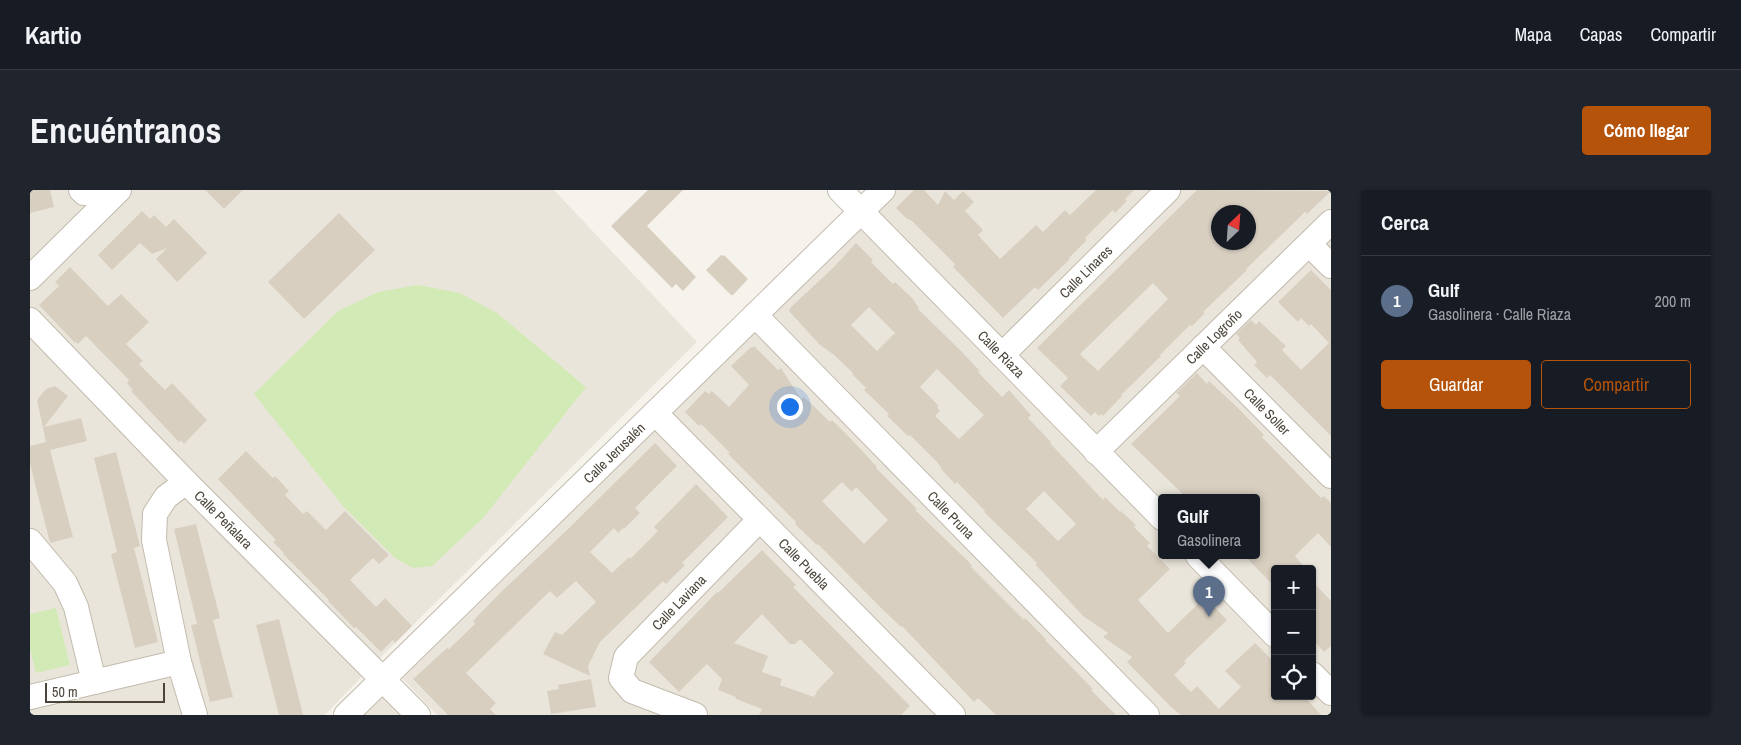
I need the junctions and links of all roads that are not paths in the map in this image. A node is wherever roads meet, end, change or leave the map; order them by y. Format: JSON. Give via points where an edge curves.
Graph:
{"nodes":[{"id":1,"x":840,"y":190,"type":"edge"},
{"id":2,"x":883,"y":190,"type":"edge"},
{"id":3,"x":1168,"y":190,"type":"edge"},
{"id":4,"x":99,"y":194,"type":"edge"},
{"id":5,"x":861,"y":212,"type":"junction"},
{"id":6,"x":1331,"y":222,"type":"edge"},
{"id":7,"x":1309,"y":244,"type":"junction"},
{"id":8,"x":1331,"y":266,"type":"edge"},
{"id":9,"x":30,"y":278,"type":"edge"},
{"id":10,"x":754,"y":315,"type":"junction"},
{"id":11,"x":30,"y":320,"type":"edge"},
{"id":12,"x":1203,"y":347,"type":"junction"},
{"id":13,"x":1002,"y":355,"type":"junction"},
{"id":14,"x":655,"y":413,"type":"junction"},
{"id":15,"x":1096,"y":452,"type":"junction"},
{"id":16,"x":1331,"y":476,"type":"edge"},
{"id":17,"x":186,"y":482,"type":"junction"},
{"id":18,"x":1158,"y":514,"type":"edge"},
{"id":19,"x":760,"y":520,"type":"junction"},
{"id":20,"x":30,"y":541,"type":"edge"},
{"id":21,"x":1201,"y":559,"type":"edge"},
{"id":22,"x":1271,"y":631,"type":"edge"},
{"id":23,"x":179,"y":662,"type":"junction"},
{"id":24,"x":1316,"y":678,"type":"edge"},
{"id":25,"x":383,"y":679,"type":"junction"},
{"id":26,"x":94,"y":682,"type":"junction"},
{"id":27,"x":1331,"y":693,"type":"edge"},
{"id":28,"x":30,"y":697,"type":"edge"},
{"id":29,"x":195,"y":715,"type":"edge"},
{"id":30,"x":346,"y":715,"type":"edge"},
{"id":31,"x":418,"y":715,"type":"edge"},
{"id":32,"x":695,"y":715,"type":"edge"},
{"id":33,"x":953,"y":715,"type":"edge"},
{"id":34,"x":1147,"y":715,"type":"edge"}],
"edges":[{"from":1,"to":5,"type":"street","name":"Calle Riaza"},
{"from":2,"to":5,"type":"street","name":"Calle Jerusalén"},
{"from":3,"to":13,"type":"street","name":"Calle Linares"},
{"from":4,"to":9,"type":"street"},
{"from":5,"to":10,"type":"street","name":"Calle Jerusalén"},
{"from":5,"to":13,"type":"street","name":"Calle Riaza"},
{"from":6,"to":7,"type":"street","name":"Calle Logroño"},
{"from":7,"to":8,"type":"street"},
{"from":7,"to":12,"type":"street","name":"Calle Logroño"},
{"from":10,"to":14,"type":"street","name":"Calle Jerusalén"},
{"from":10,"to":34,"type":"street","name":"Calle Pruna"},
{"from":11,"to":17,"type":"street","name":"Calle Peñalara"},
{"from":12,"to":15,"type":"street","name":"Calle Logroño"},
{"from":12,"to":16,"type":"street","name":"Calle Soller"},
{"from":13,"to":15,"type":"street","name":"Calle Riaza"},
{"from":14,"to":19,"type":"street","name":"Calle Puebla"},
{"from":14,"to":25,"type":"street","name":"Calle Jerusalén"},
{"from":15,"to":18,"type":"street","name":"Calle Riaza"},
{"from":17,"to":23,"type":"street","via":[[166,497],[155,514],[154,540]]},
{"from":17,"to":25,"type":"street","name":"Calle Peñalara"},
{"from":19,"to":32,"type":"street","name":"Calle Laviana","via":[[626,657],[621,678],[632,691]]},
{"from":19,"to":33,"type":"street","name":"Calle Puebla"},
{"from":20,"to":26,"type":"street","via":[[65,583],[76,607]]},
{"from":21,"to":22,"type":"street"},
{"from":23,"to":26,"type":"street"},
{"from":23,"to":29,"type":"street"},
{"from":24,"to":27,"type":"street"},
{"from":25,"to":30,"type":"street","name":"Calle Jerusalén"},
{"from":25,"to":31,"type":"street","name":"Calle Peñalara"},
{"from":26,"to":28,"type":"street"}]}
